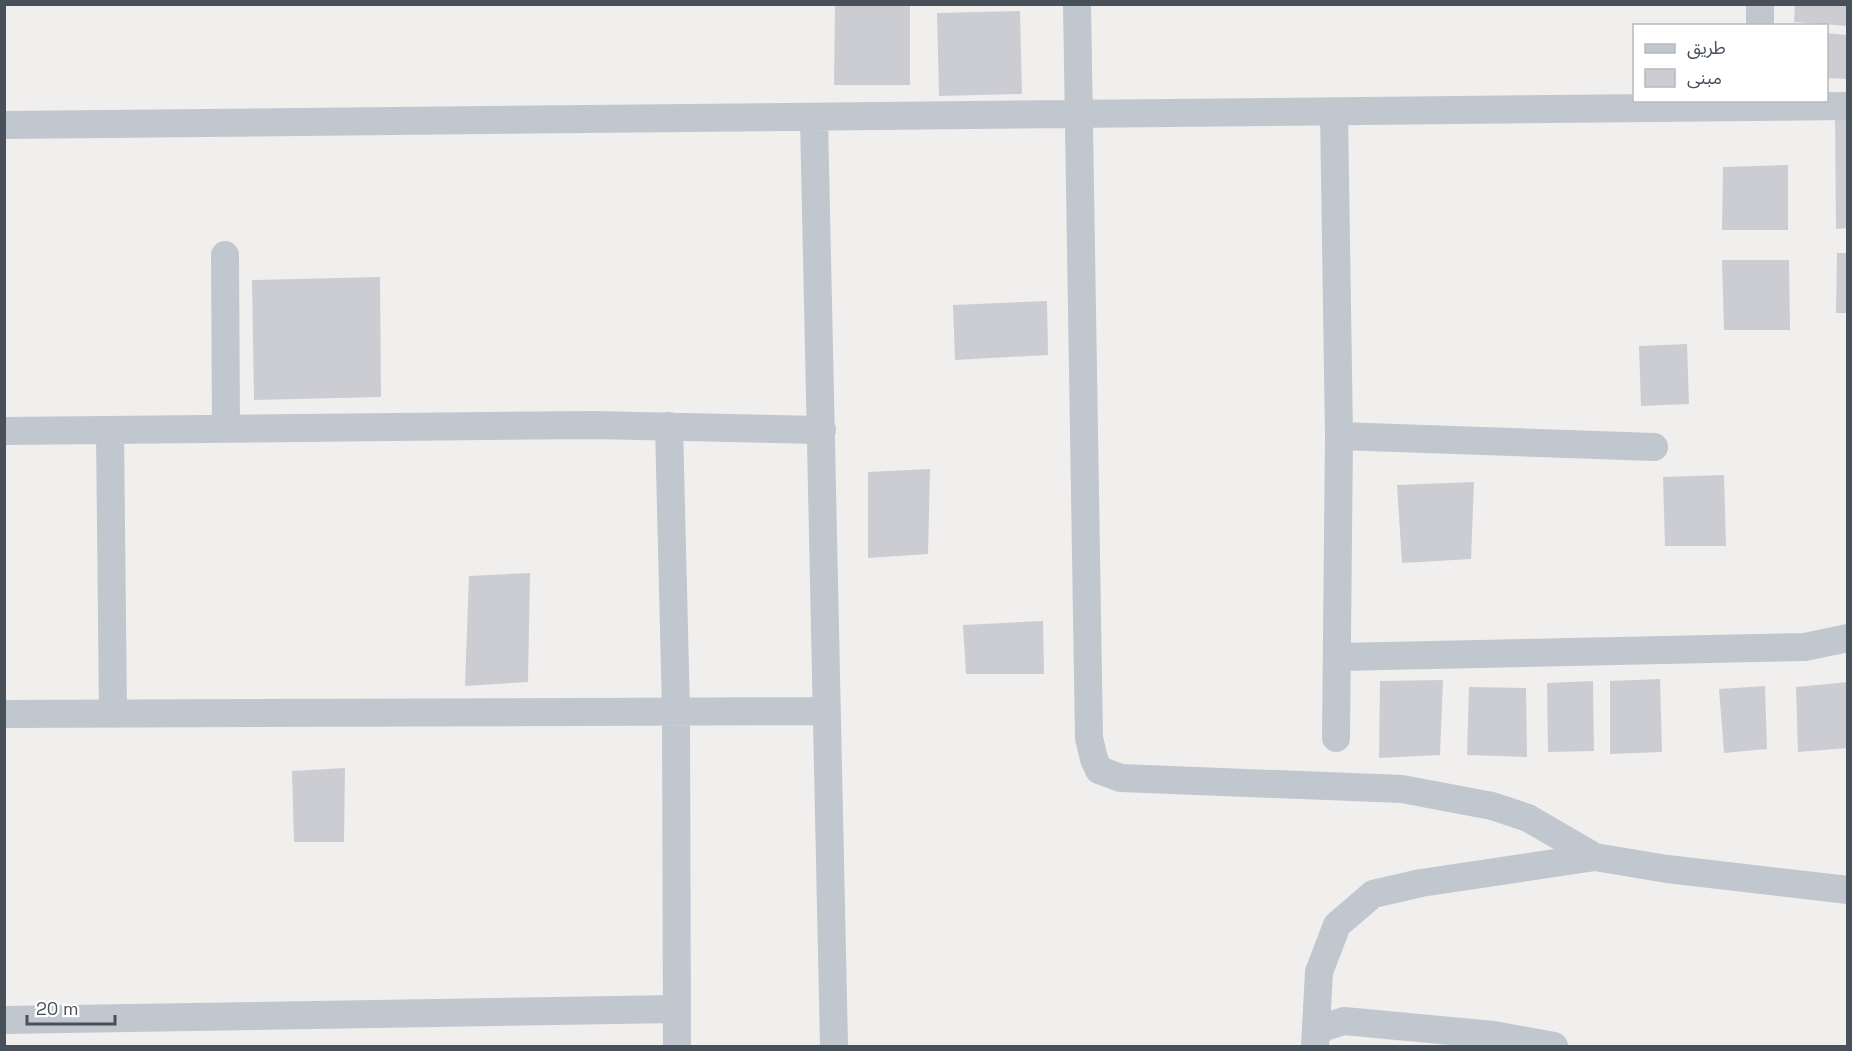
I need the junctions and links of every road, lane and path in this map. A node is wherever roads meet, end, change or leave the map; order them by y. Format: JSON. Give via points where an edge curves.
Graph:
{"nodes":[{"id":1,"x":1077,"y":4,"type":"edge"},
{"id":2,"x":1760,"y":4,"type":"edge"},
{"id":3,"x":1760,"y":24,"type":"edge"},
{"id":4,"x":1761,"y":104,"type":"edge"},
{"id":5,"x":1848,"y":106,"type":"edge"},
{"id":6,"x":1334,"y":112,"type":"junction"},
{"id":7,"x":1079,"y":115,"type":"junction"},
{"id":8,"x":814,"y":118,"type":"junction"},
{"id":9,"x":4,"y":125,"type":"edge"},
{"id":10,"x":225,"y":255,"type":"dead end"},
{"id":11,"x":669,"y":426,"type":"junction"},
{"id":12,"x":226,"y":429,"type":"junction"},
{"id":13,"x":110,"y":430,"type":"junction"},
{"id":14,"x":822,"y":430,"type":"junction"},
{"id":15,"x":4,"y":431,"type":"edge"},
{"id":16,"x":1339,"y":436,"type":"junction"},
{"id":17,"x":1654,"y":447,"type":"dead end"},
{"id":18,"x":1848,"y":638,"type":"edge"},
{"id":19,"x":1338,"y":657,"type":"junction"},
{"id":20,"x":676,"y":711,"type":"junction"},
{"id":21,"x":825,"y":711,"type":"junction"},
{"id":22,"x":4,"y":714,"type":"edge"},
{"id":23,"x":113,"y":714,"type":"junction"},
{"id":24,"x":1336,"y":738,"type":"dead end"},
{"id":25,"x":1594,"y":857,"type":"junction"},
{"id":26,"x":1848,"y":890,"type":"edge"},
{"id":27,"x":677,"y":1009,"type":"junction"},
{"id":28,"x":4,"y":1020,"type":"edge"},
{"id":29,"x":1315,"y":1040,"type":"edge"},
{"id":30,"x":677,"y":1047,"type":"edge"},
{"id":31,"x":834,"y":1047,"type":"edge"},
{"id":32,"x":1554,"y":1047,"type":"edge"}],
"edges":[{"from":1,"to":7,"type":"street"},
{"from":2,"to":3,"type":"street"},
{"from":4,"to":5,"type":"street"},
{"from":4,"to":6,"type":"street"},
{"from":6,"to":7,"type":"street"},
{"from":6,"to":16,"type":"street"},
{"from":7,"to":8,"type":"street"},
{"from":7,"to":25,"type":"street","via":[[1089,738],[1099,770],[1121,778],[1402,789],[1492,806],[1528,818]]},
{"from":8,"to":9,"type":"street"},
{"from":8,"to":14,"type":"street"},
{"from":10,"to":12,"type":"street"},
{"from":11,"to":12,"type":"street"},
{"from":11,"to":14,"type":"street"},
{"from":11,"to":20,"type":"street"},
{"from":12,"to":13,"type":"street"},
{"from":13,"to":15,"type":"street"},
{"from":13,"to":23,"type":"street"},
{"from":14,"to":21,"type":"street"},
{"from":16,"to":17,"type":"street"},
{"from":16,"to":19,"type":"street"},
{"from":18,"to":19,"type":"street","via":[[1804,647]]},
{"from":19,"to":24,"type":"street"},
{"from":20,"to":21,"type":"street"},
{"from":20,"to":23,"type":"street"},
{"from":20,"to":27,"type":"street"},
{"from":21,"to":31,"type":"street"},
{"from":22,"to":23,"type":"street"},
{"from":25,"to":26,"type":"street"},
{"from":25,"to":29,"type":"street","via":[[1420,883],[1373,894],[1337,925],[1319,972]]},
{"from":27,"to":28,"type":"street"},
{"from":27,"to":30,"type":"street"},
{"from":29,"to":32,"type":"street","via":[[1325,1027],[1344,1021],[1494,1035]]}]}
